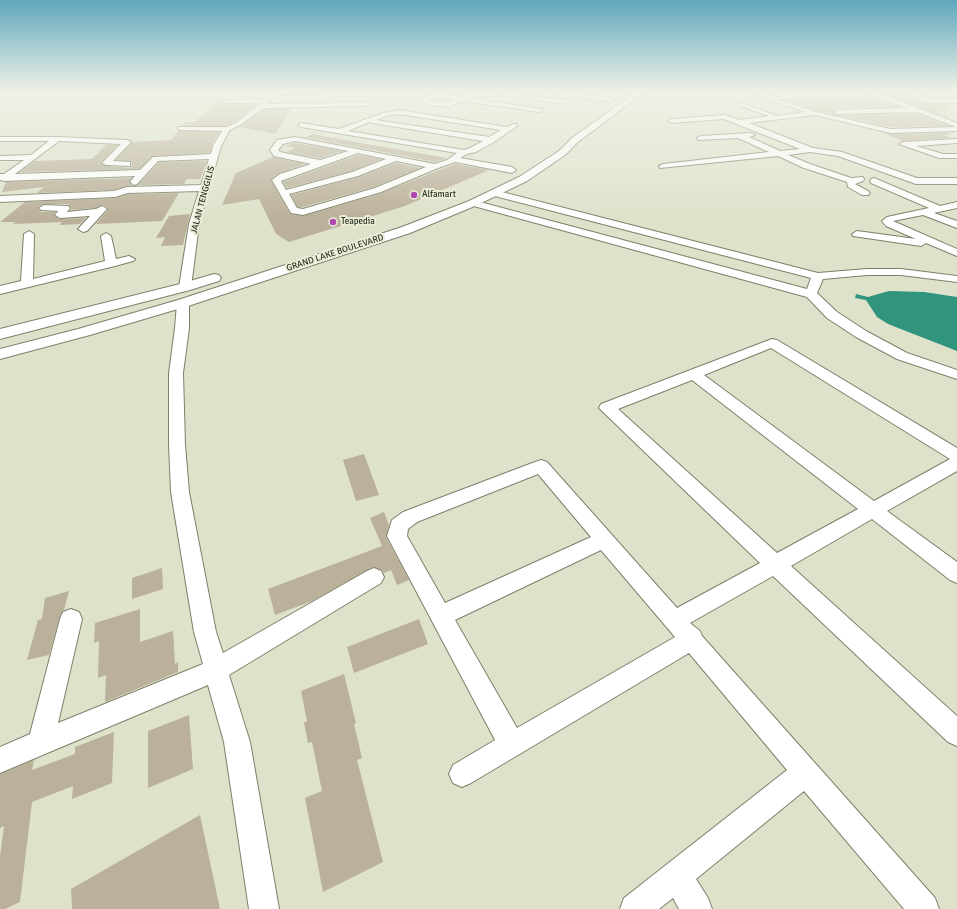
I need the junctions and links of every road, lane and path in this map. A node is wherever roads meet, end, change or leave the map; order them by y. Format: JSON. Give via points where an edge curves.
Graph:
{"nodes":[{"id":1,"x":224,"y":134,"type":"edge"},
{"id":2,"x":360,"y":134,"type":"edge"},
{"id":3,"x":457,"y":134,"type":"edge"},
{"id":4,"x":499,"y":134,"type":"edge"},
{"id":5,"x":566,"y":134,"type":"edge"},
{"id":6,"x":583,"y":134,"type":"edge"},
{"id":7,"x":763,"y":134,"type":"edge"},
{"id":8,"x":770,"y":134,"type":"edge"},
{"id":9,"x":740,"y":136,"type":"junction"},
{"id":10,"x":701,"y":138,"type":"dead end"},
{"id":11,"x":0,"y":139,"type":"edge"},
{"id":12,"x":57,"y":139,"type":"junction"},
{"id":13,"x":491,"y":140,"type":"junction"},
{"id":14,"x":957,"y":141,"type":"edge"},
{"id":15,"x":811,"y":150,"type":"junction"},
{"id":16,"x":358,"y":151,"type":"junction"},
{"id":17,"x":464,"y":152,"type":"junction"},
{"id":18,"x":538,"y":154,"type":"dead end"},
{"id":19,"x":779,"y":154,"type":"junction"},
{"id":20,"x":215,"y":156,"type":"junction"},
{"id":21,"x":32,"y":157,"type":"junction"},
{"id":22,"x":955,"y":157,"type":"edge"},
{"id":23,"x":0,"y":158,"type":"edge"},
{"id":24,"x":395,"y":158,"type":"junction"},
{"id":25,"x":452,"y":161,"type":"junction"},
{"id":26,"x":525,"y":162,"type":"dead end"},
{"id":27,"x":151,"y":163,"type":"junction"},
{"id":28,"x":320,"y":163,"type":"junction"},
{"id":29,"x":435,"y":166,"type":"junction"},
{"id":30,"x":663,"y":166,"type":"dead end"},
{"id":31,"x":893,"y":173,"type":"junction"},
{"id":32,"x":141,"y":174,"type":"junction"},
{"id":33,"x":504,"y":174,"type":"joint"},
{"id":34,"x":2,"y":178,"type":"edge"},
{"id":35,"x":852,"y":181,"type":"junction"},
{"id":36,"x":874,"y":181,"type":"dead end"},
{"id":37,"x":957,"y":181,"type":"edge"},
{"id":38,"x":205,"y":188,"type":"junction"},
{"id":39,"x":127,"y":190,"type":"junction"},
{"id":40,"x":284,"y":193,"type":"junction"},
{"id":41,"x":494,"y":193,"type":"junction"},
{"id":42,"x":866,"y":193,"type":"dead end"},
{"id":43,"x":115,"y":194,"type":"junction"},
{"id":44,"x":468,"y":198,"type":"junction"},
{"id":45,"x":0,"y":199,"type":"edge"},
{"id":46,"x":14,"y":199,"type":"junction"},
{"id":47,"x":957,"y":205,"type":"edge"},
{"id":48,"x":0,"y":208,"type":"edge"},
{"id":49,"x":32,"y":209,"type":"dead end"},
{"id":50,"x":939,"y":209,"type":"junction"},
{"id":51,"x":99,"y":212,"type":"junction"},
{"id":52,"x":924,"y":212,"type":"junction"},
{"id":53,"x":957,"y":225,"type":"edge"},
{"id":54,"x":83,"y":230,"type":"dead end"},
{"id":55,"x":29,"y":234,"type":"dead end"},
{"id":56,"x":857,"y":234,"type":"dead end"},
{"id":57,"x":106,"y":236,"type":"dead end"},
{"id":58,"x":329,"y":243,"type":"junction"},
{"id":59,"x":941,"y":246,"type":"junction"},
{"id":60,"x":344,"y":251,"type":"junction"},
{"id":61,"x":957,"y":253,"type":"edge"},
{"id":62,"x":291,"y":254,"type":"dead end"},
{"id":63,"x":748,"y":258,"type":"junction"},
{"id":64,"x":129,"y":259,"type":"dead end"},
{"id":65,"x":111,"y":264,"type":"junction"},
{"id":66,"x":738,"y":274,"type":"junction"},
{"id":67,"x":223,"y":275,"type":"dead end"},
{"id":68,"x":818,"y":276,"type":"junction"},
{"id":69,"x":957,"y":279,"type":"edge"},
{"id":70,"x":27,"y":283,"type":"junction"},
{"id":71,"x":185,"y":287,"type":"junction"},
{"id":72,"x":0,"y":290,"type":"edge"},
{"id":73,"x":811,"y":294,"type":"junction"},
{"id":74,"x":183,"y":303,"type":"junction"},
{"id":75,"x":0,"y":334,"type":"edge"},
{"id":76,"x":0,"y":354,"type":"edge"},
{"id":77,"x":694,"y":374,"type":"junction"},
{"id":78,"x":956,"y":376,"type":"edge"},
{"id":79,"x":957,"y":456,"type":"edge"},
{"id":80,"x":957,"y":463,"type":"edge"},
{"id":81,"x":873,"y":510,"type":"junction"},
{"id":82,"x":605,"y":539,"type":"junction"},
{"id":83,"x":775,"y":564,"type":"junction"},
{"id":84,"x":957,"y":574,"type":"edge"},
{"id":85,"x":374,"y":577,"type":"dead end"},
{"id":86,"x":440,"y":616,"type":"junction"},
{"id":87,"x":71,"y":619,"type":"dead end"},
{"id":88,"x":675,"y":620,"type":"junction"},
{"id":89,"x":692,"y":639,"type":"junction"},
{"id":90,"x":216,"y":670,"type":"junction"},
{"id":91,"x":957,"y":733,"type":"edge"},
{"id":92,"x":41,"y":743,"type":"junction"},
{"id":93,"x":512,"y":745,"type":"junction"},
{"id":94,"x":0,"y":760,"type":"edge"},
{"id":95,"x":806,"y":772,"type":"junction"},
{"id":96,"x":462,"y":774,"type":"dead end"},
{"id":97,"x":676,"y":876,"type":"junction"},
{"id":98,"x":264,"y":909,"type":"edge"},
{"id":99,"x":635,"y":909,"type":"edge"},
{"id":100,"x":696,"y":909,"type":"edge"},
{"id":101,"x":924,"y":909,"type":"edge"}],
"edges":[{"from":1,"to":20,"type":"street","name":"JALAN TENGGILIS"},
{"from":2,"to":17,"type":"street"},
{"from":3,"to":13,"type":"street"},
{"from":4,"to":13,"type":"street"},
{"from":5,"to":18,"type":"street"},
{"from":6,"to":41,"type":"street","name":"GRAND LAKE BOULEVARD","via":[[562,153],[523,179]]},
{"from":7,"to":9,"type":"street"},
{"from":8,"to":15,"type":"street"},
{"from":9,"to":10,"type":"street"},
{"from":9,"to":19,"type":"street"},
{"from":11,"to":12,"type":"street"},
{"from":12,"to":21,"type":"street"},
{"from":12,"to":27,"type":"street","via":[[127,142],[106,163]]},
{"from":13,"to":17,"type":"street"},
{"from":14,"to":22,"type":"street","via":[[903,144],[942,156]]},
{"from":15,"to":19,"type":"street"},
{"from":15,"to":31,"type":"street","via":[[834,152]]},
{"from":16,"to":24,"type":"street"},
{"from":16,"to":28,"type":"street"},
{"from":16,"to":28,"type":"street","via":[[293,139],[280,142],[274,150],[277,154]]},
{"from":17,"to":25,"type":"street"},
{"from":19,"to":30,"type":"street"},
{"from":19,"to":35,"type":"street"},
{"from":20,"to":27,"type":"street","via":[[158,159]]},
{"from":20,"to":38,"type":"street","name":"JALAN TENGGILIS"},
{"from":21,"to":23,"type":"street"},
{"from":21,"to":34,"type":"street"},
{"from":24,"to":29,"type":"street"},
{"from":24,"to":40,"type":"street","via":[[355,174]]},
{"from":25,"to":29,"type":"street"},
{"from":25,"to":33,"type":"street"},
{"from":26,"to":33,"type":"street"},
{"from":27,"to":32,"type":"street"},
{"from":28,"to":40,"type":"street","via":[[278,178],[277,182]]},
{"from":29,"to":40,"type":"street","via":[[378,190],[303,212],[294,211]]},
{"from":31,"to":35,"type":"street"},
{"from":31,"to":37,"type":"street","via":[[918,182]]},
{"from":32,"to":34,"type":"street"},
{"from":32,"to":39,"type":"street"},
{"from":35,"to":42,"type":"street","via":[[852,187]]},
{"from":36,"to":50,"type":"street"},
{"from":38,"to":39,"type":"street"},
{"from":38,"to":71,"type":"street","name":"JALAN TENGGILIS","via":[[194,224]]},
{"from":39,"to":43,"type":"street"},
{"from":41,"to":44,"type":"street","name":"GRAND LAKE BOULEVARD"},
{"from":41,"to":63,"type":"street"},
{"from":43,"to":46,"type":"street"},
{"from":43,"to":51,"type":"street"},
{"from":44,"to":58,"type":"street","name":"GRAND LAKE BOULEVARD"},
{"from":44,"to":60,"type":"street","name":"GRAND LAKE BOULEVARD","via":[[406,230]]},
{"from":44,"to":66,"type":"street"},
{"from":45,"to":46,"type":"street"},
{"from":46,"to":48,"type":"street"},
{"from":47,"to":50,"type":"street"},
{"from":49,"to":51,"type":"street","via":[[66,208],[60,215]]},
{"from":50,"to":52,"type":"street"},
{"from":51,"to":54,"type":"street"},
{"from":52,"to":53,"type":"street"},
{"from":52,"to":59,"type":"street","via":[[887,221]]},
{"from":55,"to":70,"type":"street"},
{"from":56,"to":59,"type":"street"},
{"from":57,"to":65,"type":"street"},
{"from":58,"to":60,"type":"street"},
{"from":58,"to":62,"type":"street","name":"GRAND LAKE BOULEVARD"},
{"from":59,"to":61,"type":"street"},
{"from":60,"to":74,"type":"street","name":"GRAND LAKE BOULEVARD"},
{"from":63,"to":66,"type":"street"},
{"from":63,"to":68,"type":"street"},
{"from":64,"to":65,"type":"street"},
{"from":65,"to":70,"type":"street"},
{"from":66,"to":73,"type":"street"},
{"from":67,"to":71,"type":"street"},
{"from":68,"to":69,"type":"street","via":[[901,272]]},
{"from":68,"to":73,"type":"street"},
{"from":70,"to":72,"type":"street"},
{"from":71,"to":75,"type":"street"},
{"from":73,"to":78,"type":"street","via":[[832,316],[861,334],[902,356]]},
{"from":74,"to":76,"type":"street","name":"GRAND LAKE BOULEVARD"},
{"from":74,"to":90,"type":"street","via":[[176,373],[180,492],[205,632]]},
{"from":77,"to":79,"type":"street","via":[[772,343]]},
{"from":77,"to":81,"type":"street"},
{"from":77,"to":83,"type":"street","via":[[607,408]]},
{"from":80,"to":81,"type":"street"},
{"from":81,"to":83,"type":"street"},
{"from":81,"to":84,"type":"street"},
{"from":82,"to":86,"type":"street"},
{"from":82,"to":86,"type":"street","via":[[541,466],[410,517],[399,525],[397,536]]},
{"from":82,"to":88,"type":"street"},
{"from":83,"to":88,"type":"street"},
{"from":83,"to":91,"type":"street"},
{"from":85,"to":90,"type":"street"},
{"from":86,"to":93,"type":"street"},
{"from":87,"to":92,"type":"street"},
{"from":88,"to":89,"type":"street"},
{"from":89,"to":93,"type":"street"},
{"from":89,"to":95,"type":"street"},
{"from":90,"to":92,"type":"street"},
{"from":90,"to":98,"type":"street","via":[[236,742]]},
{"from":92,"to":94,"type":"street"},
{"from":93,"to":96,"type":"street"},
{"from":95,"to":97,"type":"street"},
{"from":95,"to":101,"type":"street"},
{"from":97,"to":99,"type":"street"},
{"from":97,"to":100,"type":"street"}]}
